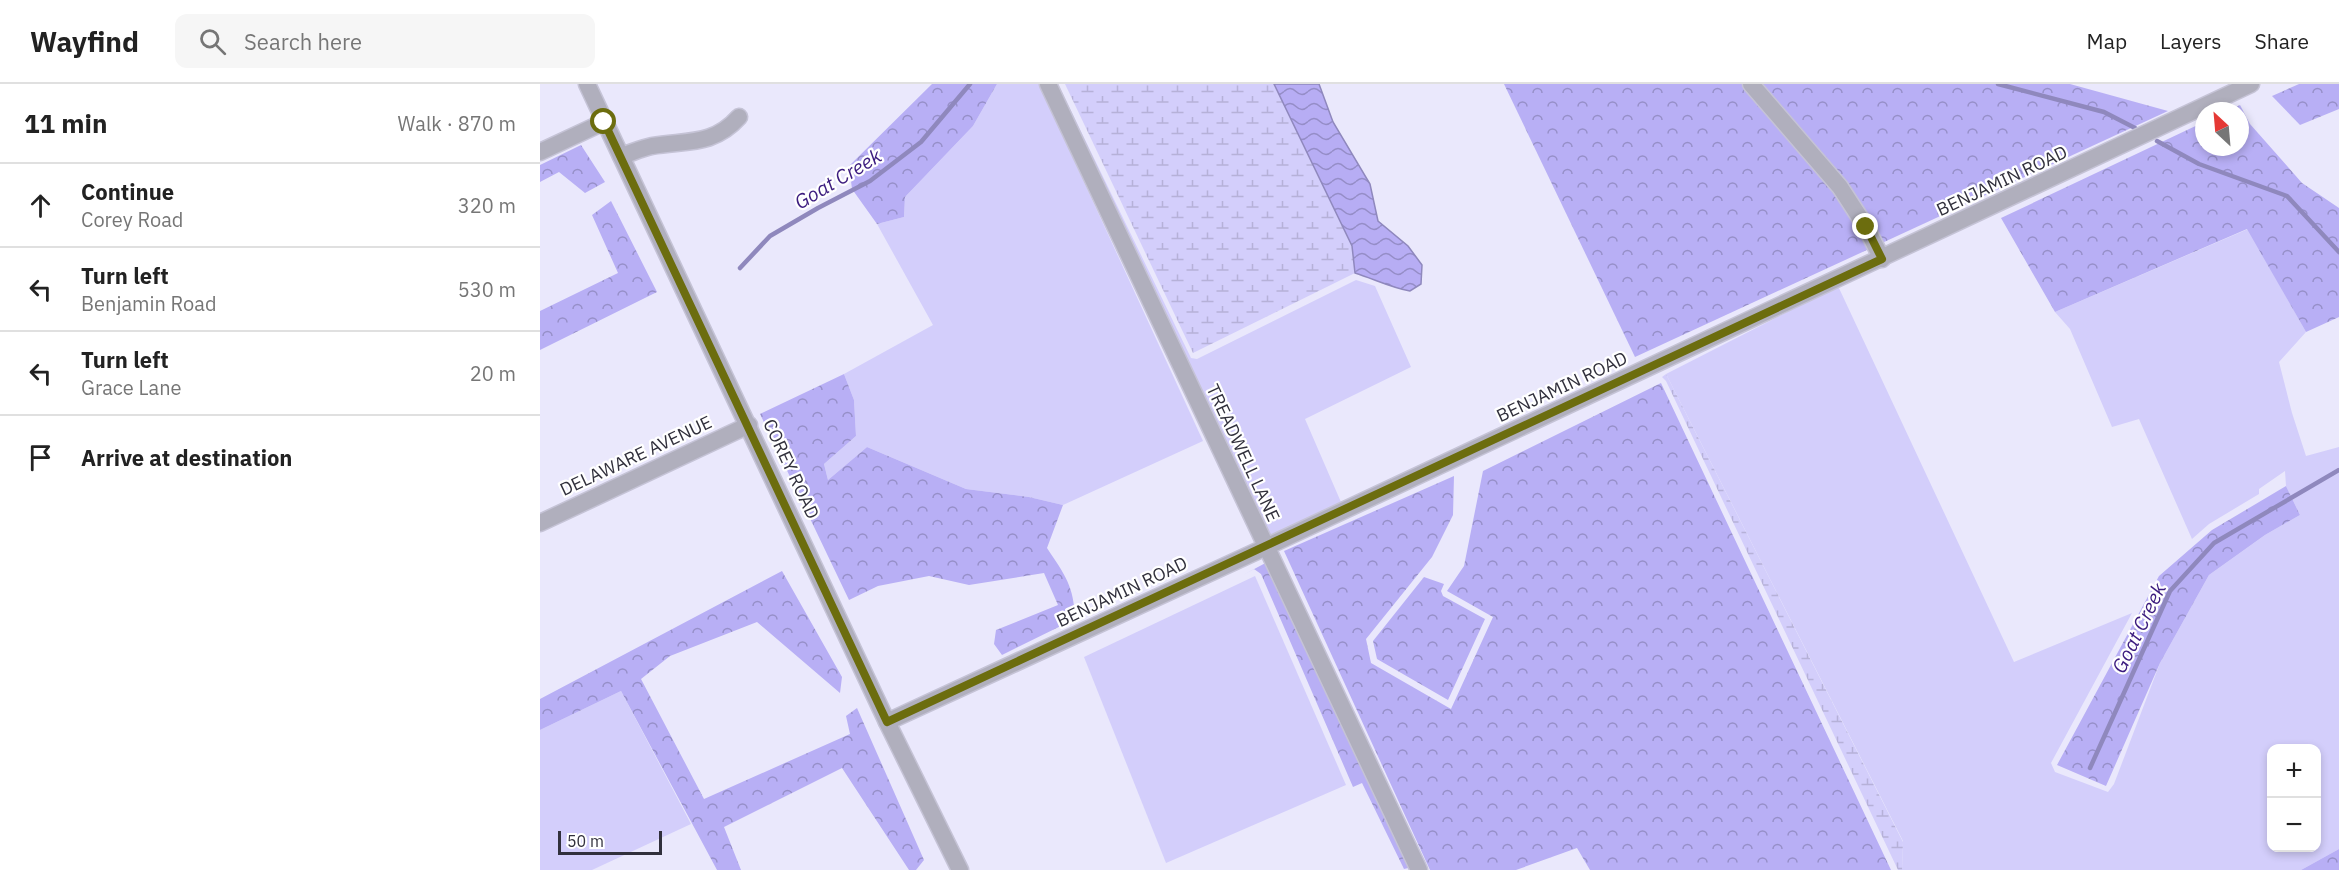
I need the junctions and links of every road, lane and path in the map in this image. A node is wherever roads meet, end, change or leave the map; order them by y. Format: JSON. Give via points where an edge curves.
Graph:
{"nodes":[{"id":1,"x":587,"y":84,"type":"edge"},
{"id":2,"x":1048,"y":84,"type":"edge"},
{"id":3,"x":1751,"y":84,"type":"edge"},
{"id":4,"x":2251,"y":84,"type":"edge"},
{"id":5,"x":739,"y":117,"type":"dead end"},
{"id":6,"x":604,"y":122,"type":"junction"},
{"id":7,"x":540,"y":152,"type":"edge"},
{"id":8,"x":621,"y":156,"type":"junction"},
{"id":9,"x":1882,"y":259,"type":"junction"},
{"id":10,"x":749,"y":425,"type":"junction"},
{"id":11,"x":540,"y":523,"type":"edge"},
{"id":12,"x":1266,"y":547,"type":"junction"},
{"id":13,"x":887,"y":722,"type":"junction"},
{"id":14,"x":960,"y":870,"type":"edge"},
{"id":15,"x":1419,"y":870,"type":"edge"}],
"edges":[{"from":1,"to":6,"type":"street","name":"COREY ROAD"},
{"from":2,"to":12,"type":"street","name":"TREADWELL LANE"},
{"from":3,"to":9,"type":"street","via":[[1840,187]]},
{"from":4,"to":9,"type":"street","name":"BENJAMIN ROAD"},
{"from":5,"to":8,"type":"street","via":[[711,138],[650,146]]},
{"from":6,"to":7,"type":"street"},
{"from":6,"to":8,"type":"street","name":"COREY ROAD"},
{"from":8,"to":10,"type":"street","name":"COREY ROAD"},
{"from":9,"to":12,"type":"street","name":"BENJAMIN ROAD"},
{"from":10,"to":11,"type":"street","name":"DELAWARE AVENUE"},
{"from":10,"to":13,"type":"street","name":"COREY ROAD"},
{"from":12,"to":13,"type":"street","name":"BENJAMIN ROAD"},
{"from":12,"to":15,"type":"street","name":"TREADWELL LANE"},
{"from":13,"to":14,"type":"street","name":"COREY ROAD"}]}
